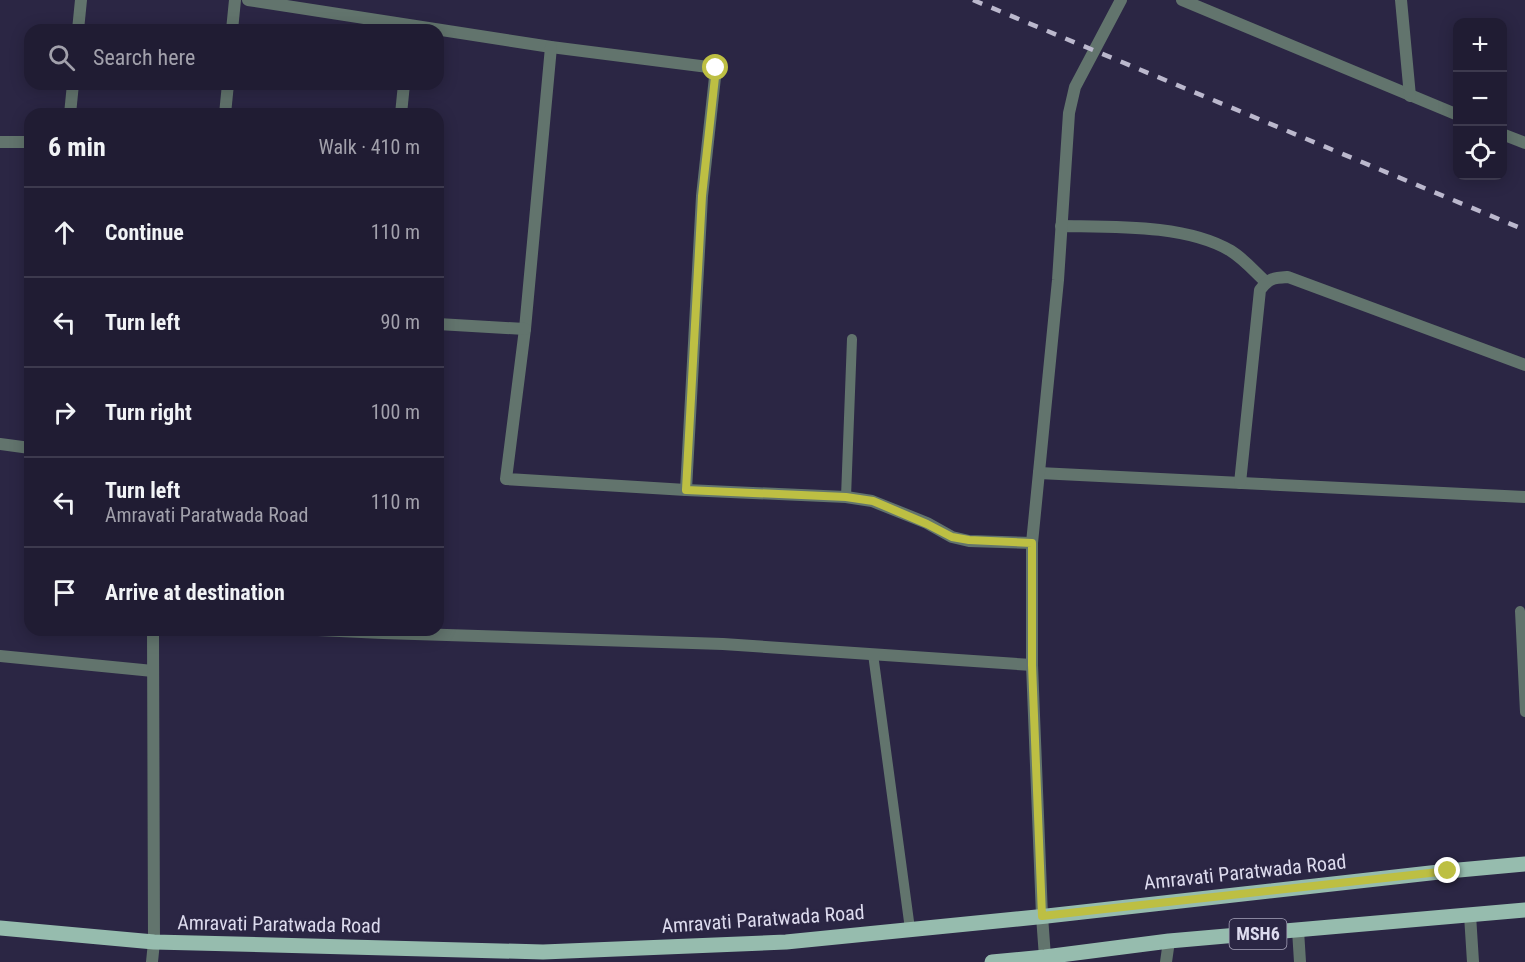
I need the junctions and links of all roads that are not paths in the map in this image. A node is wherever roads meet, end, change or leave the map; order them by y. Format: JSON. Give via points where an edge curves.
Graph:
{"nodes":[{"id":1,"x":81,"y":0,"type":"edge"},
{"id":2,"x":235,"y":0,"type":"edge"},
{"id":3,"x":248,"y":0,"type":"edge"},
{"id":4,"x":1121,"y":0,"type":"edge"},
{"id":5,"x":1182,"y":0,"type":"edge"},
{"id":6,"x":1401,"y":0,"type":"edge"},
{"id":7,"x":79,"y":24,"type":"edge"},
{"id":8,"x":233,"y":24,"type":"edge"},
{"id":9,"x":390,"y":24,"type":"edge"},
{"id":10,"x":444,"y":32,"type":"edge"},
{"id":11,"x":552,"y":47,"type":"junction"},
{"id":12,"x":72,"y":90,"type":"edge"},
{"id":13,"x":227,"y":90,"type":"edge"},
{"id":14,"x":403,"y":90,"type":"edge"},
{"id":15,"x":1410,"y":96,"type":"junction"},
{"id":16,"x":71,"y":108,"type":"edge"},
{"id":17,"x":226,"y":108,"type":"edge"},
{"id":18,"x":402,"y":108,"type":"edge"},
{"id":19,"x":1453,"y":113,"type":"edge"},
{"id":20,"x":1507,"y":136,"type":"edge"},
{"id":21,"x":0,"y":141,"type":"edge"},
{"id":22,"x":24,"y":142,"type":"edge"},
{"id":23,"x":1525,"y":143,"type":"edge"},
{"id":24,"x":1061,"y":226,"type":"junction"},
{"id":25,"x":1266,"y":282,"type":"junction"},
{"id":26,"x":444,"y":324,"type":"edge"},
{"id":27,"x":525,"y":329,"type":"junction"},
{"id":28,"x":852,"y":339,"type":"dead end"},
{"id":29,"x":1525,"y":365,"type":"edge"},
{"id":30,"x":0,"y":444,"type":"edge"},
{"id":31,"x":24,"y":447,"type":"edge"},
{"id":32,"x":1039,"y":473,"type":"junction"},
{"id":33,"x":1240,"y":483,"type":"junction"},
{"id":34,"x":686,"y":490,"type":"junction"},
{"id":35,"x":846,"y":497,"type":"junction"},
{"id":36,"x":1525,"y":497,"type":"edge"},
{"id":37,"x":1032,"y":543,"type":"junction"},
{"id":38,"x":1520,"y":611,"type":"dead end"},
{"id":39,"x":444,"y":635,"type":"edge"},
{"id":40,"x":153,"y":636,"type":"edge"},
{"id":41,"x":873,"y":654,"type":"junction"},
{"id":42,"x":0,"y":656,"type":"edge"},
{"id":43,"x":1032,"y":665,"type":"junction"},
{"id":44,"x":153,"y":671,"type":"junction"},
{"id":45,"x":1525,"y":712,"type":"edge"},
{"id":46,"x":1525,"y":864,"type":"edge"},
{"id":47,"x":1525,"y":910,"type":"edge"},
{"id":48,"x":1470,"y":915,"type":"junction"},
{"id":49,"x":1042,"y":916,"type":"junction"},
{"id":50,"x":0,"y":928,"type":"edge"},
{"id":51,"x":910,"y":930,"type":"junction"},
{"id":52,"x":1298,"y":930,"type":"junction"},
{"id":53,"x":1169,"y":941,"type":"junction"},
{"id":54,"x":154,"y":942,"type":"junction"},
{"id":55,"x":1045,"y":957,"type":"junction"},
{"id":56,"x":152,"y":962,"type":"edge"},
{"id":57,"x":992,"y":962,"type":"edge"},
{"id":58,"x":1166,"y":962,"type":"edge"},
{"id":59,"x":1300,"y":962,"type":"edge"},
{"id":60,"x":1473,"y":962,"type":"edge"}],
"edges":[{"from":1,"to":7,"type":"street"},
{"from":2,"to":8,"type":"street"},
{"from":3,"to":9,"type":"street"},
{"from":4,"to":24,"type":"street","via":[[1075,87],[1068,113]]},
{"from":5,"to":15,"type":"street"},
{"from":6,"to":15,"type":"street"},
{"from":10,"to":11,"type":"street"},
{"from":11,"to":27,"type":"street"},
{"from":11,"to":34,"type":"street","via":[[716,68],[702,196]]},
{"from":12,"to":16,"type":"street"},
{"from":13,"to":17,"type":"street"},
{"from":14,"to":18,"type":"street"},
{"from":15,"to":19,"type":"street"},
{"from":20,"to":23,"type":"street"},
{"from":21,"to":22,"type":"street"},
{"from":24,"to":25,"type":"street","via":[[1134,228],[1212,242],[1233,252]]},
{"from":24,"to":32,"type":"street"},
{"from":25,"to":29,"type":"street","via":[[1288,277]]},
{"from":25,"to":33,"type":"street","via":[[1260,290]]},
{"from":26,"to":27,"type":"street"},
{"from":27,"to":34,"type":"street","via":[[506,479]]},
{"from":28,"to":35,"type":"lane"},
{"from":30,"to":31,"type":"street"},
{"from":32,"to":33,"type":"street"},
{"from":32,"to":37,"type":"street"},
{"from":33,"to":36,"type":"street"},
{"from":34,"to":35,"type":"street"},
{"from":35,"to":37,"type":"street","via":[[873,501],[952,537]]},
{"from":37,"to":43,"type":"street"},
{"from":38,"to":45,"type":"lane"},
{"from":39,"to":41,"type":"street","via":[[723,644]]},
{"from":40,"to":44,"type":"street"},
{"from":41,"to":43,"type":"street"},
{"from":41,"to":51,"type":"lane"},
{"from":42,"to":44,"type":"street"},
{"from":43,"to":49,"type":"street"},
{"from":44,"to":54,"type":"street"},
{"from":46,"to":49,"type":"main road","name":"Amravati Paratwada Road","number":"MSH6"},
{"from":47,"to":48,"type":"main road","number":"MSH6"},
{"from":48,"to":52,"type":"main road","number":"MSH6"},
{"from":48,"to":60,"type":"street"},
{"from":49,"to":51,"type":"main road","name":"Amravati Paratwada Road","number":"MSH6"},
{"from":49,"to":55,"type":"street"},
{"from":50,"to":54,"type":"main road","name":"Amravati Paratwada Road","number":"MSH6"},
{"from":51,"to":54,"type":"main road","name":"Amravati Paratwada Road","number":"MSH6","via":[[786,942],[543,952]]},
{"from":52,"to":53,"type":"main road","number":"MSH6"},
{"from":52,"to":59,"type":"street"},
{"from":53,"to":55,"type":"main road","number":"MSH6"},
{"from":53,"to":58,"type":"street"},
{"from":54,"to":56,"type":"street"},
{"from":55,"to":57,"type":"main road","number":"MSH6"}]}
